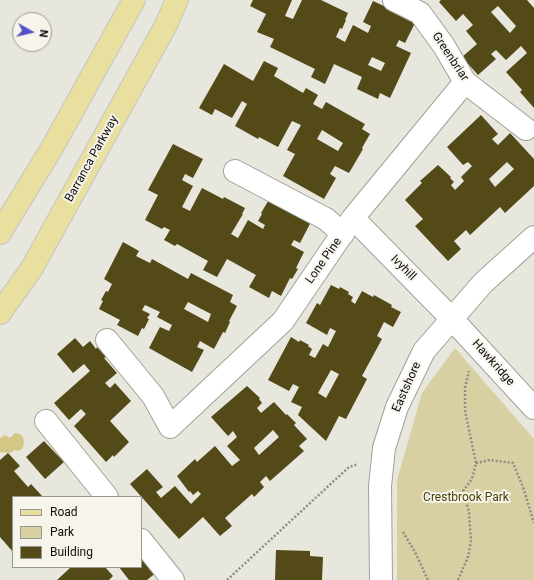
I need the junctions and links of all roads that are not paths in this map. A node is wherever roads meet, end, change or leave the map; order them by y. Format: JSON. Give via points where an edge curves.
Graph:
{"nodes":[{"id":1,"x":134,"y":0,"type":"edge"},
{"id":2,"x":177,"y":0,"type":"edge"},
{"id":3,"x":394,"y":0,"type":"edge"},
{"id":4,"x":464,"y":82,"type":"junction"},
{"id":5,"x":526,"y":129,"type":"dead end"},
{"id":6,"x":235,"y":170,"type":"dead end"},
{"id":7,"x":348,"y":226,"type":"junction"},
{"id":8,"x":0,"y":233,"type":"edge"},
{"id":9,"x":534,"y":237,"type":"edge"},
{"id":10,"x":0,"y":314,"type":"edge"},
{"id":11,"x":452,"y":318,"type":"junction"},
{"id":12,"x":107,"y":340,"type":"dead end"},
{"id":13,"x":534,"y":408,"type":"edge"},
{"id":14,"x":46,"y":421,"type":"dead end"},
{"id":15,"x":106,"y":496,"type":"edge"},
{"id":16,"x":142,"y":541,"type":"edge"},
{"id":17,"x":173,"y":580,"type":"edge"},
{"id":18,"x":381,"y":580,"type":"edge"}],
"edges":[{"from":1,"to":8,"type":"main road","via":[[52,148]]},
{"from":2,"to":10,"type":"main road","name":"Barranca Parkway","via":[[166,25],[32,268]]},
{"from":3,"to":4,"type":"street","name":"Greenbriar","via":[[420,13],[444,46]]},
{"from":4,"to":5,"type":"street","name":"Greenbriar"},
{"from":4,"to":7,"type":"street","name":"Lone Pine"},
{"from":6,"to":7,"type":"street","name":"Ivyhill","via":[[326,219]]},
{"from":7,"to":11,"type":"street","name":"Ivyhill"},
{"from":7,"to":12,"type":"street","name":"Lone Pine","via":[[282,321],[170,427],[153,396]]},
{"from":9,"to":11,"type":"street","name":"Eastshore","via":[[483,283]]},
{"from":11,"to":13,"type":"street","name":"Hawkridge"},
{"from":11,"to":18,"type":"street","name":"Eastshore","via":[[424,351],[397,407],[384,448],[380,486]]},
{"from":14,"to":15,"type":"street"},
{"from":16,"to":17,"type":"street"}]}
